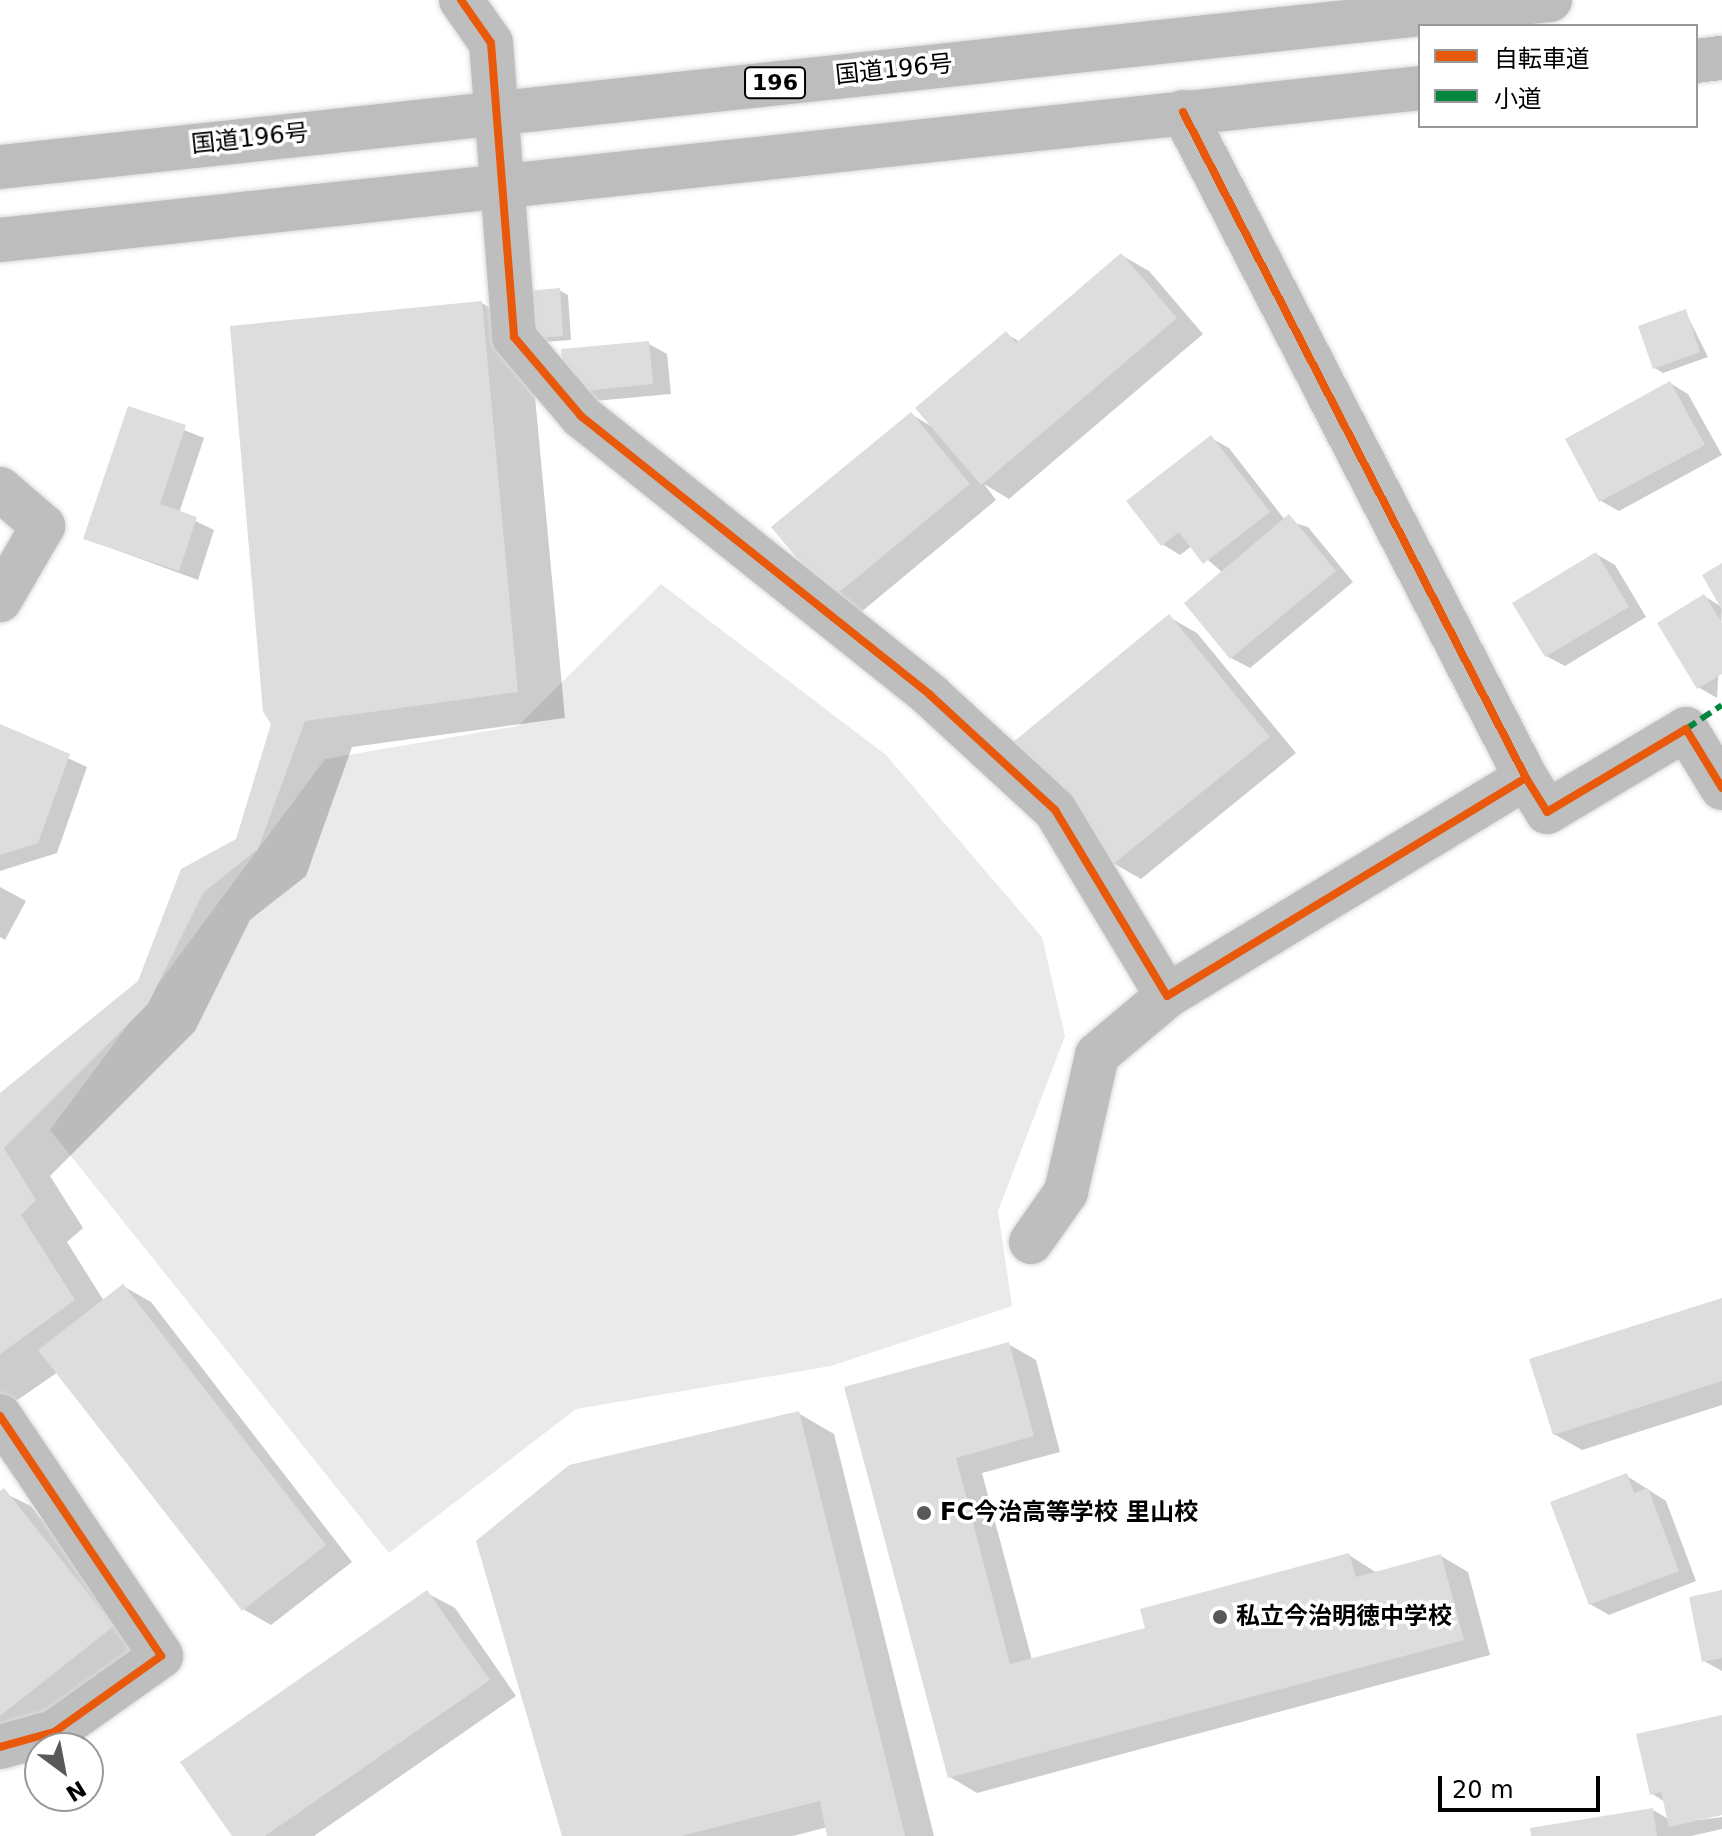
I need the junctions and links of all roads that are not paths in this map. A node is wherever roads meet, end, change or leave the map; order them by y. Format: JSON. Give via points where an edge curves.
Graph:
{"nodes":[{"id":1,"x":461,"y":0,"type":"edge"},
{"id":2,"x":1550,"y":0,"type":"edge"},
{"id":3,"x":1722,"y":58,"type":"edge"},
{"id":4,"x":1698,"y":61,"type":"edge"},
{"id":5,"x":1418,"y":88,"type":"edge"},
{"id":6,"x":1183,"y":112,"type":"junction"},
{"id":7,"x":495,"y":113,"type":"junction"},
{"id":8,"x":0,"y":167,"type":"edge"},
{"id":9,"x":499,"y":181,"type":"junction"},
{"id":10,"x":0,"y":240,"type":"edge"},
{"id":11,"x":0,"y":489,"type":"edge"},
{"id":12,"x":0,"y":600,"type":"edge"},
{"id":13,"x":1526,"y":778,"type":"junction"},
{"id":14,"x":1722,"y":788,"type":"edge"},
{"id":15,"x":1167,"y":996,"type":"junction"},
{"id":16,"x":1031,"y":1242,"type":"dead end"},
{"id":17,"x":0,"y":1416,"type":"edge"},
{"id":18,"x":0,"y":1747,"type":"edge"}],
"edges":[{"from":1,"to":7,"type":"street","via":[[491,43]]},
{"from":2,"to":7,"type":"highway","name":"国道196号","number":"196"},
{"from":3,"to":4,"type":"highway"},
{"from":5,"to":6,"type":"highway"},
{"from":6,"to":9,"type":"highway"},
{"from":6,"to":13,"type":"street"},
{"from":7,"to":8,"type":"highway","name":"国道196号","number":"196"},
{"from":7,"to":9,"type":"street"},
{"from":9,"to":10,"type":"highway"},
{"from":9,"to":15,"type":"street","via":[[514,337],[581,416],[930,695],[1055,810]]},
{"from":11,"to":12,"type":"street","via":[[43,526]]},
{"from":13,"to":14,"type":"street","via":[[1547,812],[1686,729]]},
{"from":13,"to":15,"type":"street"},
{"from":15,"to":16,"type":"street","via":[[1097,1055],[1066,1192]]},
{"from":17,"to":18,"type":"street","via":[[161,1656],[54,1732]]}]}
